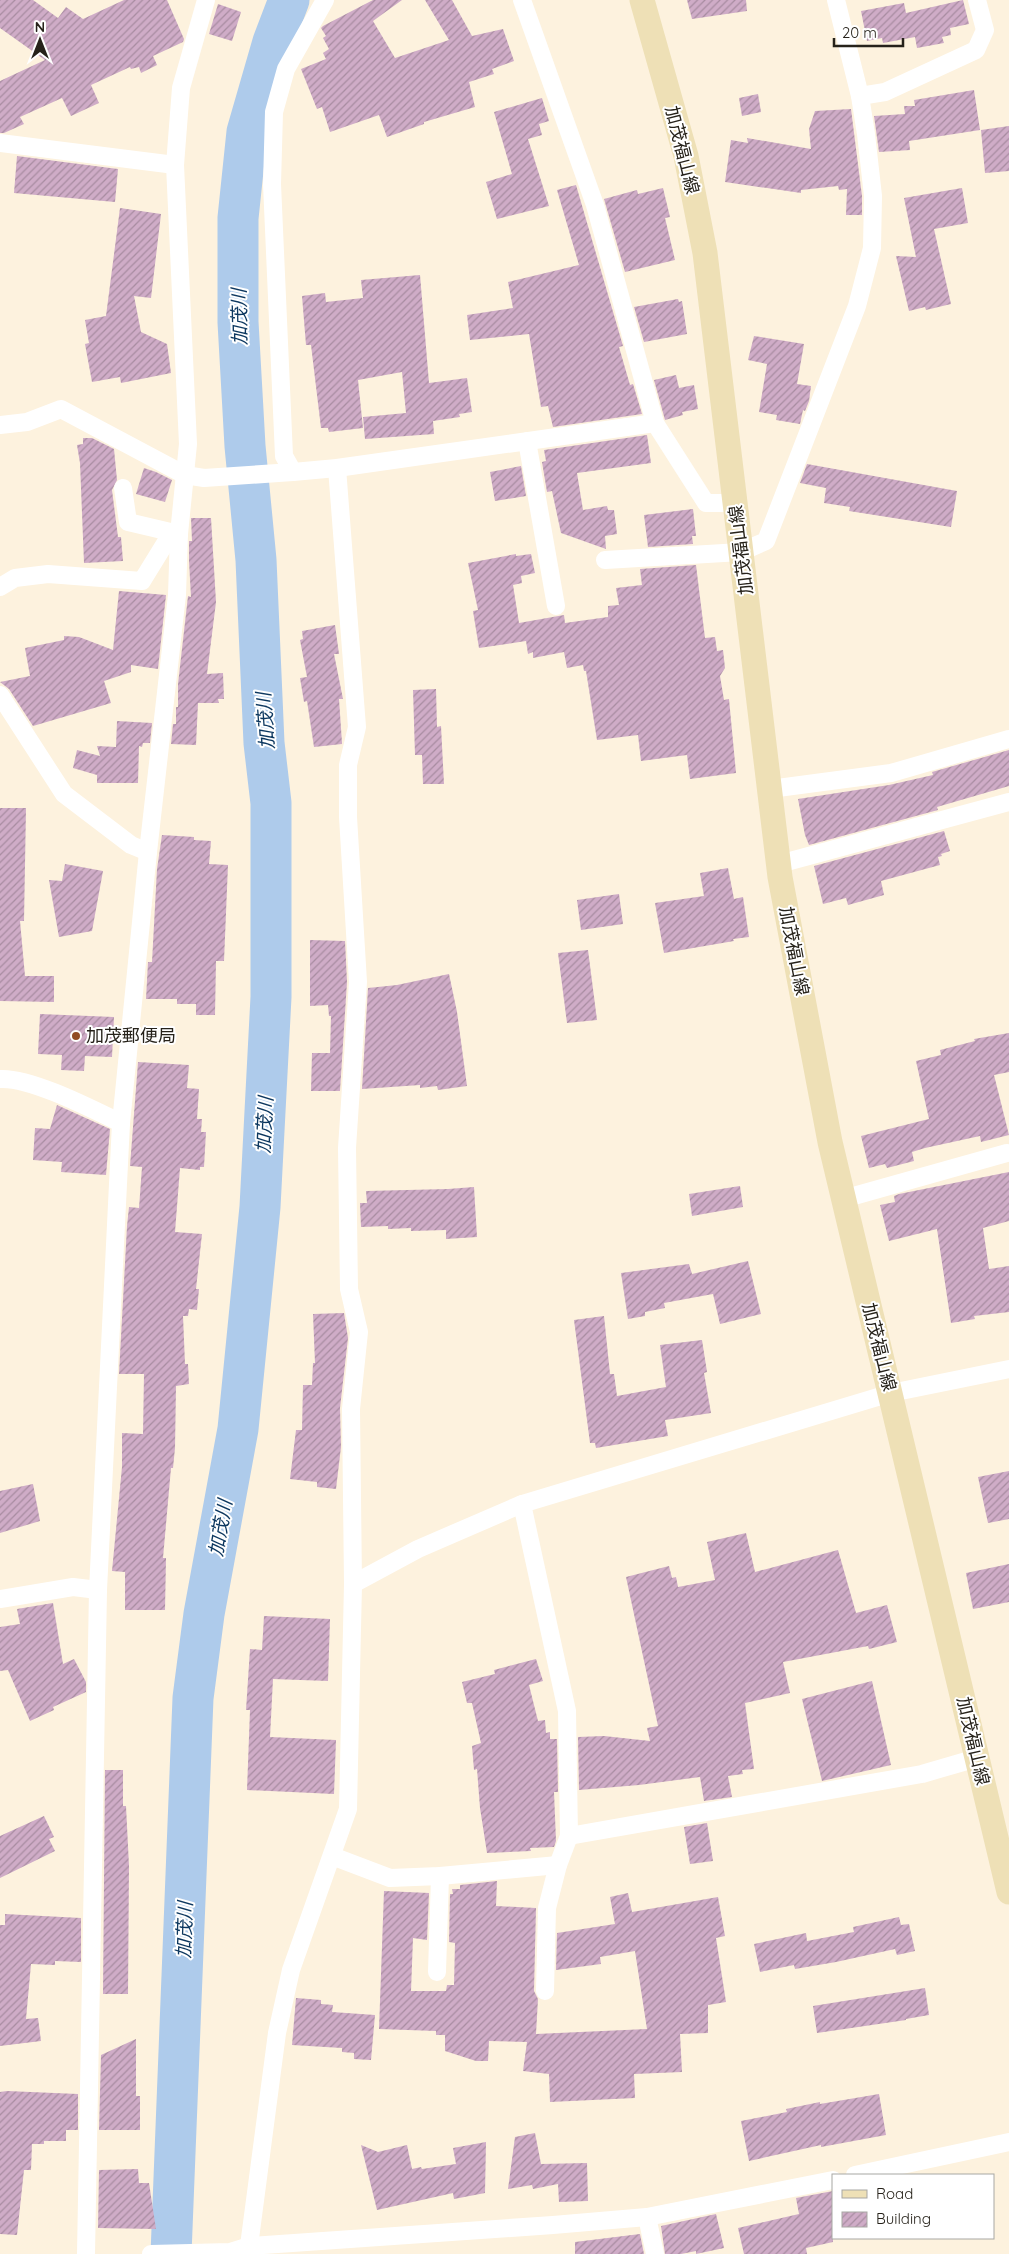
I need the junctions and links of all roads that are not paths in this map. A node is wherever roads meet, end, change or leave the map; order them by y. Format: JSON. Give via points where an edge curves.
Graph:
{"nodes":[{"id":1,"x":206,"y":0,"type":"edge"},
{"id":2,"x":325,"y":0,"type":"edge"},
{"id":3,"x":522,"y":0,"type":"edge"},
{"id":4,"x":642,"y":0,"type":"edge"},
{"id":5,"x":836,"y":0,"type":"edge"},
{"id":6,"x":977,"y":0,"type":"edge"},
{"id":7,"x":860,"y":96,"type":"junction"},
{"id":8,"x":0,"y":143,"type":"edge"},
{"id":9,"x":175,"y":165,"type":"junction"},
{"id":10,"x":655,"y":424,"type":"junction"},
{"id":11,"x":0,"y":426,"type":"edge"},
{"id":12,"x":527,"y":441,"type":"junction"},
{"id":13,"x":337,"y":468,"type":"junction"},
{"id":14,"x":288,"y":472,"type":"junction"},
{"id":15,"x":185,"y":475,"type":"junction"},
{"id":16,"x":123,"y":488,"type":"dead end"},
{"id":17,"x":735,"y":503,"type":"junction"},
{"id":18,"x":179,"y":534,"type":"junction"},
{"id":19,"x":741,"y":552,"type":"junction"},
{"id":20,"x":604,"y":560,"type":"dead end"},
{"id":21,"x":0,"y":587,"type":"edge"},
{"id":22,"x":556,"y":606,"type":"dead end"},
{"id":23,"x":0,"y":695,"type":"edge"},
{"id":24,"x":1009,"y":739,"type":"edge"},
{"id":25,"x":770,"y":789,"type":"junction"},
{"id":26,"x":1009,"y":802,"type":"edge"},
{"id":27,"x":148,"y":852,"type":"junction"},
{"id":28,"x":779,"y":864,"type":"junction"},
{"id":29,"x":0,"y":1079,"type":"edge"},
{"id":30,"x":121,"y":1123,"type":"junction"},
{"id":31,"x":1007,"y":1153,"type":"dead end"},
{"id":32,"x":844,"y":1199,"type":"junction"},
{"id":33,"x":1009,"y":1369,"type":"edge"},
{"id":34,"x":890,"y":1394,"type":"junction"},
{"id":35,"x":522,"y":1504,"type":"junction"},
{"id":36,"x":353,"y":1584,"type":"junction"},
{"id":37,"x":98,"y":1590,"type":"junction"},
{"id":38,"x":0,"y":1599,"type":"edge"},
{"id":39,"x":977,"y":1758,"type":"junction"},
{"id":40,"x":570,"y":1836,"type":"junction"},
{"id":41,"x":332,"y":1856,"type":"junction"},
{"id":42,"x":558,"y":1866,"type":"junction"},
{"id":43,"x":440,"y":1876,"type":"junction"},
{"id":44,"x":1009,"y":1892,"type":"edge"},
{"id":45,"x":437,"y":1972,"type":"dead end"},
{"id":46,"x":544,"y":1991,"type":"dead end"},
{"id":47,"x":1009,"y":2142,"type":"edge"},
{"id":48,"x":860,"y":2174,"type":"edge"},
{"id":49,"x":832,"y":2180,"type":"edge"},
{"id":50,"x":647,"y":2216,"type":"junction"},
{"id":51,"x":249,"y":2246,"type":"junction"},
{"id":52,"x":230,"y":2253,"type":"edge"},
{"id":53,"x":86,"y":2254,"type":"edge"},
{"id":54,"x":154,"y":2254,"type":"edge"},
{"id":55,"x":655,"y":2254,"type":"edge"}],
"edges":[{"from":1,"to":9,"type":"street","via":[[182,88]]},
{"from":2,"to":14,"type":"street","via":[[286,69],[274,112],[272,184],[284,456]]},
{"from":3,"to":10,"type":"street","via":[[595,205]]},
{"from":4,"to":17,"type":"main road","name":"加茂福山線","via":[[686,156],[705,252]]},
{"from":5,"to":7,"type":"street"},
{"from":6,"to":7,"type":"street","via":[[985,30],[976,50],[884,92]]},
{"from":7,"to":19,"type":"street","via":[[872,196],[872,248],[860,296],[766,541]]},
{"from":8,"to":9,"type":"street"},
{"from":9,"to":15,"type":"street","via":[[188,444]]},
{"from":10,"to":12,"type":"street"},
{"from":10,"to":17,"type":"street","via":[[706,503]]},
{"from":11,"to":15,"type":"street","via":[[27,422],[61,409]]},
{"from":12,"to":13,"type":"street"},
{"from":12,"to":22,"type":"street"},
{"from":13,"to":14,"type":"street"},
{"from":13,"to":36,"type":"street","via":[[357,727],[348,765],[358,982],[347,1148],[349,1289],[359,1332],[351,1409]]},
{"from":14,"to":15,"type":"street","via":[[204,478]]},
{"from":15,"to":18,"type":"street"},
{"from":16,"to":18,"type":"street","via":[[128,522]]},
{"from":17,"to":19,"type":"main road","name":"加茂福山線"},
{"from":18,"to":21,"type":"street","via":[[166,542],[142,581],[48,574],[15,578]]},
{"from":18,"to":27,"type":"street","via":[[177,595]]},
{"from":19,"to":20,"type":"street"},
{"from":19,"to":25,"type":"main road","name":"加茂福山線"},
{"from":23,"to":27,"type":"street","via":[[64,794],[131,845]]},
{"from":24,"to":25,"type":"street","via":[[891,773]]},
{"from":25,"to":28,"type":"main road","name":"加茂福山線"},
{"from":26,"to":28,"type":"street"},
{"from":27,"to":30,"type":"street"},
{"from":28,"to":32,"type":"main road","name":"加茂福山線","via":[[830,1142]]},
{"from":29,"to":30,"type":"street","via":[[13,1078]]},
{"from":30,"to":37,"type":"street"},
{"from":31,"to":32,"type":"street"},
{"from":32,"to":34,"type":"main road","name":"加茂福山線"},
{"from":33,"to":34,"type":"street"},
{"from":34,"to":35,"type":"street"},
{"from":34,"to":39,"type":"main road","name":"加茂福山線"},
{"from":35,"to":36,"type":"street","via":[[418,1549]]},
{"from":35,"to":40,"type":"street","via":[[567,1711]]},
{"from":36,"to":41,"type":"street","via":[[348,1809]]},
{"from":37,"to":38,"type":"street","via":[[73,1587]]},
{"from":37,"to":53,"type":"street"},
{"from":39,"to":40,"type":"street","via":[[922,1774]]},
{"from":39,"to":44,"type":"main road","name":"加茂福山線"},
{"from":40,"to":42,"type":"street"},
{"from":41,"to":43,"type":"street","via":[[390,1878]]},
{"from":41,"to":51,"type":"street","via":[[287,1988]]},
{"from":42,"to":43,"type":"street"},
{"from":42,"to":46,"type":"street","via":[[547,1908]]},
{"from":43,"to":45,"type":"street"},
{"from":47,"to":48,"type":"street"},
{"from":49,"to":50,"type":"street"},
{"from":50,"to":51,"type":"street"},
{"from":50,"to":55,"type":"street"},
{"from":51,"to":52,"type":"street"},
{"from":52,"to":54,"type":"street"}]}
